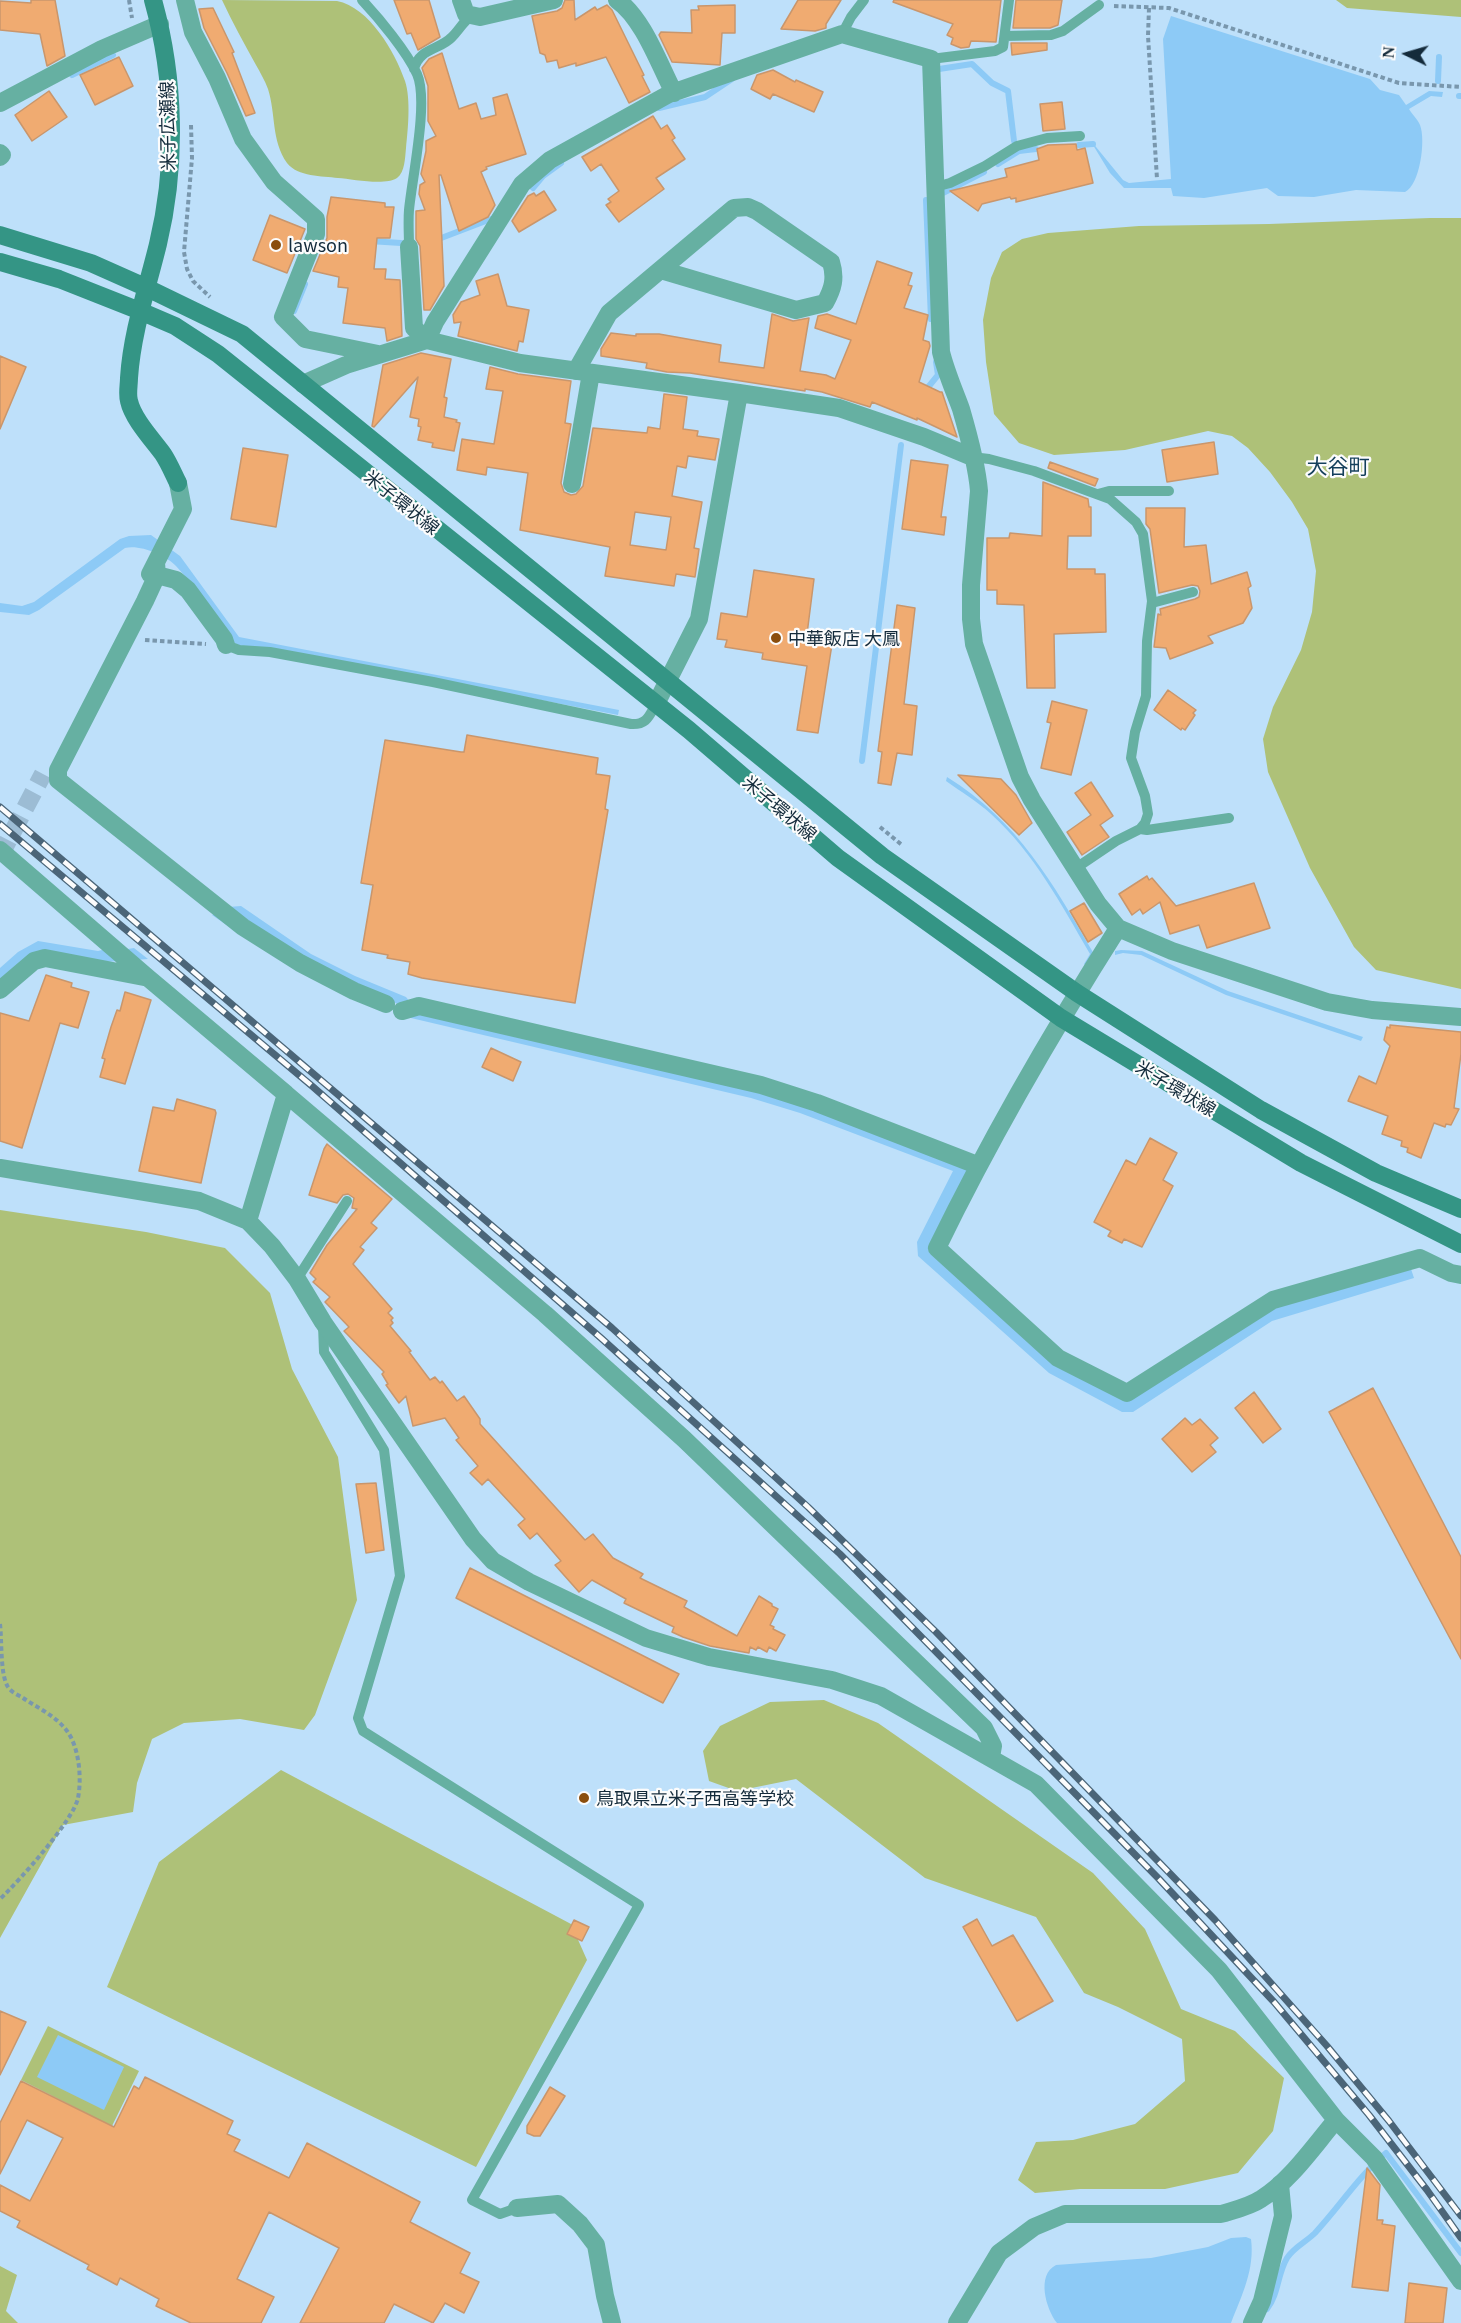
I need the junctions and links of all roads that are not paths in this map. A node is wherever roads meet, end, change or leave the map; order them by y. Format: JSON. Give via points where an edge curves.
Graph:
{"nodes":[{"id":1,"x":153,"y":0,"type":"edge"},
{"id":2,"x":185,"y":0,"type":"edge"},
{"id":3,"x":362,"y":0,"type":"edge"},
{"id":4,"x":460,"y":0,"type":"edge"},
{"id":5,"x":554,"y":0,"type":"edge"},
{"id":6,"x":617,"y":0,"type":"edge"},
{"id":7,"x":864,"y":0,"type":"edge"},
{"id":8,"x":1009,"y":0,"type":"edge"},
{"id":9,"x":1099,"y":5,"type":"road end"},
{"id":10,"x":471,"y":16,"type":"junction"},
{"id":11,"x":160,"y":24,"type":"junction"},
{"id":12,"x":842,"y":34,"type":"junction"},
{"id":13,"x":1005,"y":36,"type":"junction"},
{"id":14,"x":931,"y":59,"type":"junction"},
{"id":15,"x":414,"y":69,"type":"junction"},
{"id":16,"x":674,"y":93,"type":"junction"},
{"id":17,"x":0,"y":103,"type":"edge"},
{"id":18,"x":1080,"y":136,"type":"dead end"},
{"id":19,"x":935,"y":187,"type":"junction"},
{"id":20,"x":0,"y":235,"type":"edge"},
{"id":21,"x":409,"y":247,"type":"joint"},
{"id":22,"x":0,"y":261,"type":"edge"},
{"id":23,"x":661,"y":270,"type":"junction"},
{"id":24,"x":145,"y":287,"type":"junction"},
{"id":25,"x":140,"y":311,"type":"junction"},
{"id":26,"x":427,"y":340,"type":"junction"},
{"id":27,"x":380,"y":355,"type":"junction"},
{"id":28,"x":584,"y":372,"type":"junction"},
{"id":29,"x":303,"y":384,"type":"junction"},
{"id":30,"x":739,"y":393,"type":"junction"},
{"id":31,"x":972,"y":457,"type":"junction"},
{"id":32,"x":177,"y":483,"type":"joint"},
{"id":33,"x":572,"y":484,"type":"dead end"},
{"id":34,"x":1169,"y":491,"type":"dead end"},
{"id":35,"x":1098,"y":494,"type":"junction"},
{"id":36,"x":157,"y":566,"type":"junction"},
{"id":37,"x":1192,"y":592,"type":"dead end"},
{"id":38,"x":1152,"y":603,"type":"junction"},
{"id":39,"x":226,"y":645,"type":"joint"},
{"id":40,"x":668,"y":682,"type":"junction"},
{"id":41,"x":656,"y":704,"type":"junction"},
{"id":42,"x":43,"y":774,"type":"tunnel mouth"},
{"id":43,"x":1229,"y":818,"type":"dead end"},
{"id":44,"x":1140,"y":829,"type":"junction"},
{"id":45,"x":0,"y":850,"type":"edge"},
{"id":46,"x":1076,"y":868,"type":"junction"},
{"id":47,"x":1118,"y":928,"type":"junction"},
{"id":48,"x":147,"y":977,"type":"junction"},
{"id":49,"x":0,"y":990,"type":"edge"},
{"id":50,"x":1077,"y":993,"type":"junction"},
{"id":51,"x":1461,"y":1017,"type":"edge"},
{"id":52,"x":1061,"y":1018,"type":"junction"},
{"id":53,"x":286,"y":1094,"type":"junction"},
{"id":54,"x":977,"y":1165,"type":"junction"},
{"id":55,"x":0,"y":1168,"type":"edge"},
{"id":56,"x":347,"y":1202,"type":"dead end"},
{"id":57,"x":1461,"y":1209,"type":"edge"},
{"id":58,"x":248,"y":1221,"type":"junction"},
{"id":59,"x":1461,"y":1244,"type":"edge"},
{"id":60,"x":1461,"y":1275,"type":"edge"},
{"id":61,"x":297,"y":1279,"type":"junction"},
{"id":62,"x":322,"y":1322,"type":"junction"},
{"id":63,"x":991,"y":1757,"type":"junction"},
{"id":64,"x":1336,"y":2120,"type":"junction"},
{"id":65,"x":1280,"y":2184,"type":"junction"},
{"id":66,"x":517,"y":2208,"type":"joint"},
{"id":67,"x":1461,"y":2281,"type":"edge"},
{"id":68,"x":612,"y":2323,"type":"edge"},
{"id":69,"x":957,"y":2323,"type":"edge"},
{"id":70,"x":1252,"y":2323,"type":"edge"}],
"edges":[{"from":1,"to":11,"type":"main road","name":"米子広瀬線"},
{"from":2,"to":27,"type":"street","via":[[193,32],[243,139],[274,182],[316,219],[316,234],[283,317],[305,339]]},
{"from":3,"to":15,"type":"lane"},
{"from":4,"to":10,"type":"street"},
{"from":5,"to":10,"type":"street"},
{"from":6,"to":16,"type":"street","via":[[635,18]]},
{"from":7,"to":12,"type":"lane"},
{"from":8,"to":13,"type":"lane"},
{"from":9,"to":13,"type":"lane","via":[[1064,31],[1052,35]]},
{"from":10,"to":15,"type":"lane","via":[[451,39],[420,56]]},
{"from":11,"to":17,"type":"street","via":[[102,49]]},
{"from":11,"to":24,"type":"main road","name":"米子広瀬線","via":[[169,93],[171,165],[158,244]]},
{"from":12,"to":14,"type":"street"},
{"from":12,"to":16,"type":"street"},
{"from":13,"to":14,"type":"lane","via":[[1003,47],[995,51]]},
{"from":14,"to":19,"type":"street"},
{"from":15,"to":21,"type":"lane","via":[[420,96],[420,127],[409,212]]},
{"from":16,"to":26,"type":"street","via":[[550,160],[522,184]]},
{"from":18,"to":19,"type":"lane","via":[[1047,138],[1017,146],[985,166]]},
{"from":19,"to":31,"type":"street","via":[[941,352]]},
{"from":20,"to":24,"type":"main road","via":[[69,255]]},
{"from":21,"to":26,"type":"street","via":[[414,328]]},
{"from":22,"to":25,"type":"main road"},
{"from":23,"to":23,"type":"street","via":[[735,208],[748,207],[831,262],[834,277],[825,303],[796,310]]},
{"from":23,"to":28,"type":"street","via":[[609,313]]},
{"from":24,"to":25,"type":"main road","name":"米子広瀬線"},
{"from":24,"to":29,"type":"main road","name":"米子環状線","via":[[242,334]]},
{"from":25,"to":32,"type":"main road","name":"米子広瀬線","via":[[130,360],[128,400],[165,456]]},
{"from":25,"to":41,"type":"main road","name":"米子環状線","via":[[174,326],[218,354]]},
{"from":26,"to":27,"type":"street"},
{"from":26,"to":28,"type":"street","via":[[520,363]]},
{"from":27,"to":29,"type":"street"},
{"from":28,"to":30,"type":"street"},
{"from":28,"to":33,"type":"street"},
{"from":29,"to":40,"type":"main road","name":"米子環状線"},
{"from":30,"to":31,"type":"street","via":[[839,408]]},
{"from":30,"to":40,"type":"street","via":[[699,619]]},
{"from":31,"to":35,"type":"lane","via":[[1034,471]]},
{"from":31,"to":46,"type":"street","via":[[979,491],[971,585],[974,644],[1020,777]]},
{"from":32,"to":36,"type":"street","via":[[183,509]]},
{"from":34,"to":35,"type":"lane","via":[[1109,490]]},
{"from":35,"to":38,"type":"lane","via":[[1110,499],[1136,522],[1143,534]]},
{"from":36,"to":39,"type":"street","via":[[188,590]]},
{"from":36,"to":42,"type":"street"},
{"from":36,"to":54,"type":"street","via":[[126,638],[58,770],[58,780],[243,927],[354,991],[402,1007],[761,1085]]},
{"from":37,"to":38,"type":"lane"},
{"from":38,"to":44,"type":"lane","via":[[1146,696],[1131,748],[1133,769],[1148,814]]},
{"from":39,"to":41,"type":"lane","via":[[433,682],[631,724],[645,722]]},
{"from":40,"to":41,"type":"street"},
{"from":40,"to":50,"type":"main road","name":"米子環状線","via":[[882,856]]},
{"from":41,"to":52,"type":"main road","name":"米子環状線","via":[[838,858]]},
{"from":43,"to":44,"type":"lane"},
{"from":44,"to":46,"type":"lane"},
{"from":45,"to":48,"type":"street"},
{"from":46,"to":47,"type":"street"},
{"from":47,"to":50,"type":"street"},
{"from":47,"to":51,"type":"street","via":[[1172,951],[1328,1002],[1372,1010]]},
{"from":48,"to":49,"type":"street","via":[[45,958],[34,961]]},
{"from":48,"to":53,"type":"street"},
{"from":50,"to":52,"type":"street"},
{"from":50,"to":57,"type":"main road","name":"米子環状線","via":[[1261,1110],[1376,1173]]},
{"from":52,"to":54,"type":"street"},
{"from":52,"to":59,"type":"main road","name":"米子環状線","via":[[1301,1163]]},
{"from":53,"to":58,"type":"street"},
{"from":53,"to":63,"type":"street","via":[[545,1314],[684,1439],[984,1728],[993,1746]]},
{"from":54,"to":60,"type":"street","via":[[937,1248],[1058,1358],[1127,1393],[1273,1300],[1420,1258]]},
{"from":55,"to":58,"type":"street","via":[[199,1201]]},
{"from":56,"to":61,"type":"lane"},
{"from":58,"to":61,"type":"street"},
{"from":61,"to":62,"type":"street"},
{"from":62,"to":63,"type":"street","via":[[473,1539],[493,1561],[646,1638],[709,1657],[832,1680],[881,1696]]},
{"from":62,"to":66,"type":"lane","via":[[324,1352],[384,1450],[400,1575],[358,1718],[363,1731],[639,1905],[472,2200],[500,2214]]},
{"from":63,"to":64,"type":"street","via":[[1036,1784],[1219,1970]]},
{"from":64,"to":65,"type":"street"},
{"from":64,"to":67,"type":"street","via":[[1374,2158]]},
{"from":65,"to":69,"type":"street","via":[[1260,2199],[1221,2214],[1065,2214],[1034,2227],[999,2253]]},
{"from":65,"to":70,"type":"street","via":[[1283,2216],[1262,2301]]},
{"from":66,"to":68,"type":"street","via":[[558,2204],[580,2224],[596,2246]]}]}
